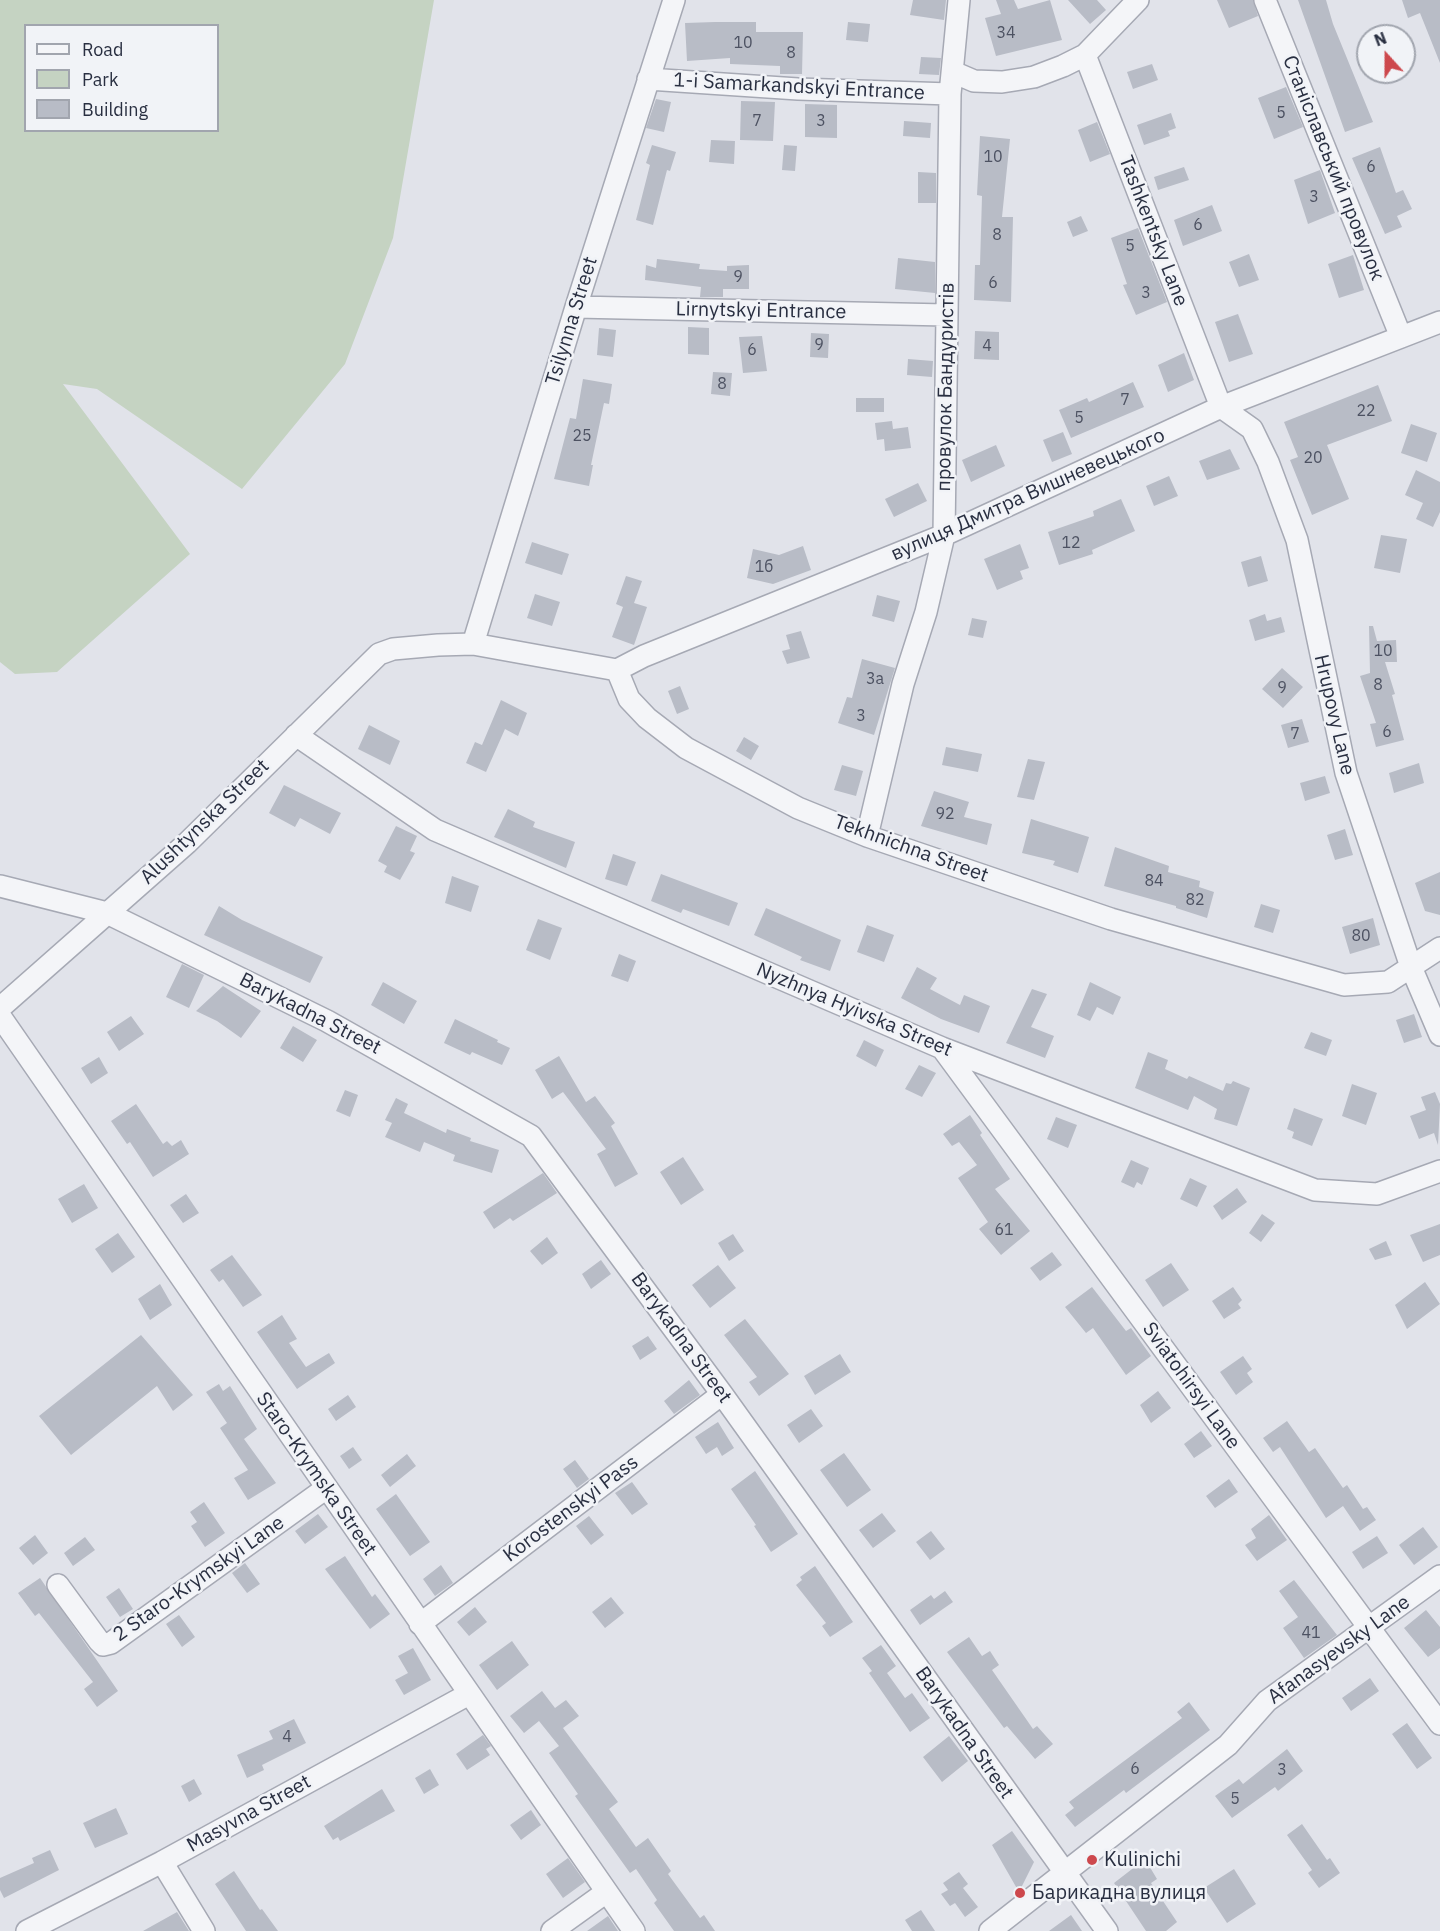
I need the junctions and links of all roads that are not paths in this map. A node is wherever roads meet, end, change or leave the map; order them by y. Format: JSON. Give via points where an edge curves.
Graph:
{"nodes":[{"id":1,"x":674,"y":0,"type":"edge"},
{"id":2,"x":959,"y":0,"type":"edge"},
{"id":3,"x":1138,"y":0,"type":"edge"},
{"id":4,"x":1265,"y":0,"type":"edge"},
{"id":5,"x":1085,"y":55,"type":"junction"},
{"id":6,"x":953,"y":72,"type":"junction"},
{"id":7,"x":648,"y":79,"type":"junction"},
{"id":8,"x":950,"y":94,"type":"junction"},
{"id":9,"x":576,"y":307,"type":"junction"},
{"id":10,"x":946,"y":315,"type":"junction"},
{"id":11,"x":1440,"y":322,"type":"edge"},
{"id":12,"x":1401,"y":337,"type":"junction"},
{"id":13,"x":1264,"y":390,"type":"junction"},
{"id":14,"x":1221,"y":407,"type":"junction"},
{"id":15,"x":1252,"y":429,"type":"junction"},
{"id":16,"x":944,"y":535,"type":"junction"},
{"id":17,"x":473,"y":644,"type":"junction"},
{"id":18,"x":617,"y":670,"type":"junction"},
{"id":19,"x":296,"y":735,"type":"junction"},
{"id":20,"x":867,"y":836,"type":"junction"},
{"id":21,"x":0,"y":886,"type":"edge"},
{"id":22,"x":107,"y":913,"type":"junction"},
{"id":23,"x":1440,"y":948,"type":"edge"},
{"id":24,"x":1411,"y":967,"type":"junction"},
{"id":25,"x":0,"y":1008,"type":"edge"},
{"id":26,"x":0,"y":1016,"type":"edge"},
{"id":27,"x":1440,"y":1035,"type":"edge"},
{"id":28,"x":942,"y":1048,"type":"junction"},
{"id":29,"x":1440,"y":1171,"type":"edge"},
{"id":30,"x":722,"y":1394,"type":"junction"},
{"id":31,"x":325,"y":1489,"type":"junction"},
{"id":32,"x":1440,"y":1576,"type":"edge"},
{"id":33,"x":58,"y":1585,"type":"dead end"},
{"id":34,"x":420,"y":1624,"type":"junction"},
{"id":35,"x":1370,"y":1627,"type":"junction"},
{"id":36,"x":469,"y":1694,"type":"junction"},
{"id":37,"x":1440,"y":1724,"type":"edge"},
{"id":38,"x":162,"y":1862,"type":"junction"},
{"id":39,"x":1064,"y":1873,"type":"junction"},
{"id":40,"x":605,"y":1893,"type":"junction"},
{"id":41,"x":27,"y":1931,"type":"edge"},
{"id":42,"x":204,"y":1931,"type":"edge"},
{"id":43,"x":552,"y":1931,"type":"edge"},
{"id":44,"x":634,"y":1931,"type":"edge"},
{"id":45,"x":990,"y":1931,"type":"edge"},
{"id":46,"x":1107,"y":1931,"type":"edge"}],
"edges":[{"from":1,"to":7,"type":"street","name":"Tsilynna Street"},
{"from":2,"to":6,"type":"street","name":"провулок Бандуристів"},
{"from":3,"to":5,"type":"street"},
{"from":4,"to":12,"type":"street","name":"Станіславський провулок"},
{"from":5,"to":6,"type":"street","via":[[1034,77],[1002,82],[974,81]]},
{"from":5,"to":14,"type":"street","name":"Tashkentsky Lane"},
{"from":6,"to":8,"type":"street","name":"провулок Бандуристів"},
{"from":7,"to":8,"type":"street","name":"1-i Samarkandskyi Entrance"},
{"from":7,"to":9,"type":"street","name":"Tsilynna Street"},
{"from":8,"to":10,"type":"street","name":"провулок Бандуристів"},
{"from":9,"to":10,"type":"street","name":"Lirnytskyi Entrance"},
{"from":9,"to":17,"type":"street","name":"Tsilynna Street"},
{"from":10,"to":16,"type":"street","name":"провулок Бандуристів"},
{"from":11,"to":12,"type":"street","name":"вулиця Дмитра Вишневецького"},
{"from":12,"to":13,"type":"street","name":"вулиця Дмитра Вишневецького"},
{"from":13,"to":14,"type":"street","name":"вулиця Дмитра Вишневецького"},
{"from":13,"to":15,"type":"street"},
{"from":14,"to":15,"type":"street","name":"Hrupovy Lane"},
{"from":14,"to":16,"type":"street","name":"вулиця Дмитра Вишневецького"},
{"from":15,"to":24,"type":"street","name":"Hrupovy Lane","via":[[1297,540],[1346,774]]},
{"from":16,"to":18,"type":"street","name":"вулиця Дмитра Вишневецького"},
{"from":16,"to":20,"type":"street","name":"провулок Бандуристів"},
{"from":17,"to":18,"type":"street"},
{"from":17,"to":19,"type":"street","name":"Alushtynska Street","via":[[393,649],[379,654]]},
{"from":18,"to":20,"type":"street","name":"Tekhnichna Street","via":[[629,699],[686,748],[798,808]]},
{"from":19,"to":22,"type":"street","name":"Alushtynska Street","via":[[187,843]]},
{"from":19,"to":28,"type":"street","name":"Nyzhnya Hyivska Street","via":[[435,830]]},
{"from":20,"to":24,"type":"street","name":"Tekhnichna Street","via":[[1111,919],[1344,985],[1388,982]]},
{"from":21,"to":22,"type":"street","name":"Barykadna Street"},
{"from":22,"to":25,"type":"street","name":"Alushtynska Street"},
{"from":22,"to":30,"type":"street","name":"Barykadna Street","via":[[327,1021],[531,1136]]},
{"from":23,"to":24,"type":"street","name":"Tekhnichna Street"},
{"from":24,"to":27,"type":"street","name":"Hrupovy Lane"},
{"from":26,"to":31,"type":"street","name":"Staro-Krymska Street"},
{"from":28,"to":29,"type":"street","name":"Nyzhnya Hyivska Street","via":[[1315,1190],[1377,1194]]},
{"from":28,"to":35,"type":"street","name":"Sviatohirsyi Lane"},
{"from":30,"to":34,"type":"street","name":"Korostenskyi Pass"},
{"from":30,"to":39,"type":"street","name":"Barykadna Street"},
{"from":31,"to":33,"type":"street","name":"2 Staro-Krymskyi Lane","via":[[111,1643],[103,1645],[99,1641]]},
{"from":31,"to":34,"type":"street","name":"Staro-Krymska Street"},
{"from":32,"to":35,"type":"street","name":"Afanasyevsky Lane"},
{"from":34,"to":36,"type":"street","name":"Staro-Krymska Street"},
{"from":35,"to":37,"type":"street","name":"Sviatohirsyi Lane"},
{"from":35,"to":39,"type":"street","name":"Afanasyevsky Lane","via":[[1267,1701],[1228,1745]]},
{"from":36,"to":38,"type":"street","name":"Masyvna Street"},
{"from":36,"to":40,"type":"street","name":"Staro-Krymska Street"},
{"from":38,"to":41,"type":"street","name":"Masyvna Street"},
{"from":38,"to":42,"type":"street"},
{"from":39,"to":45,"type":"street","name":"Afanasyevsky Lane"},
{"from":39,"to":46,"type":"street","name":"Barykadna Street"},
{"from":40,"to":43,"type":"street"},
{"from":40,"to":44,"type":"street","name":"Staro-Krymska Street"}]}
